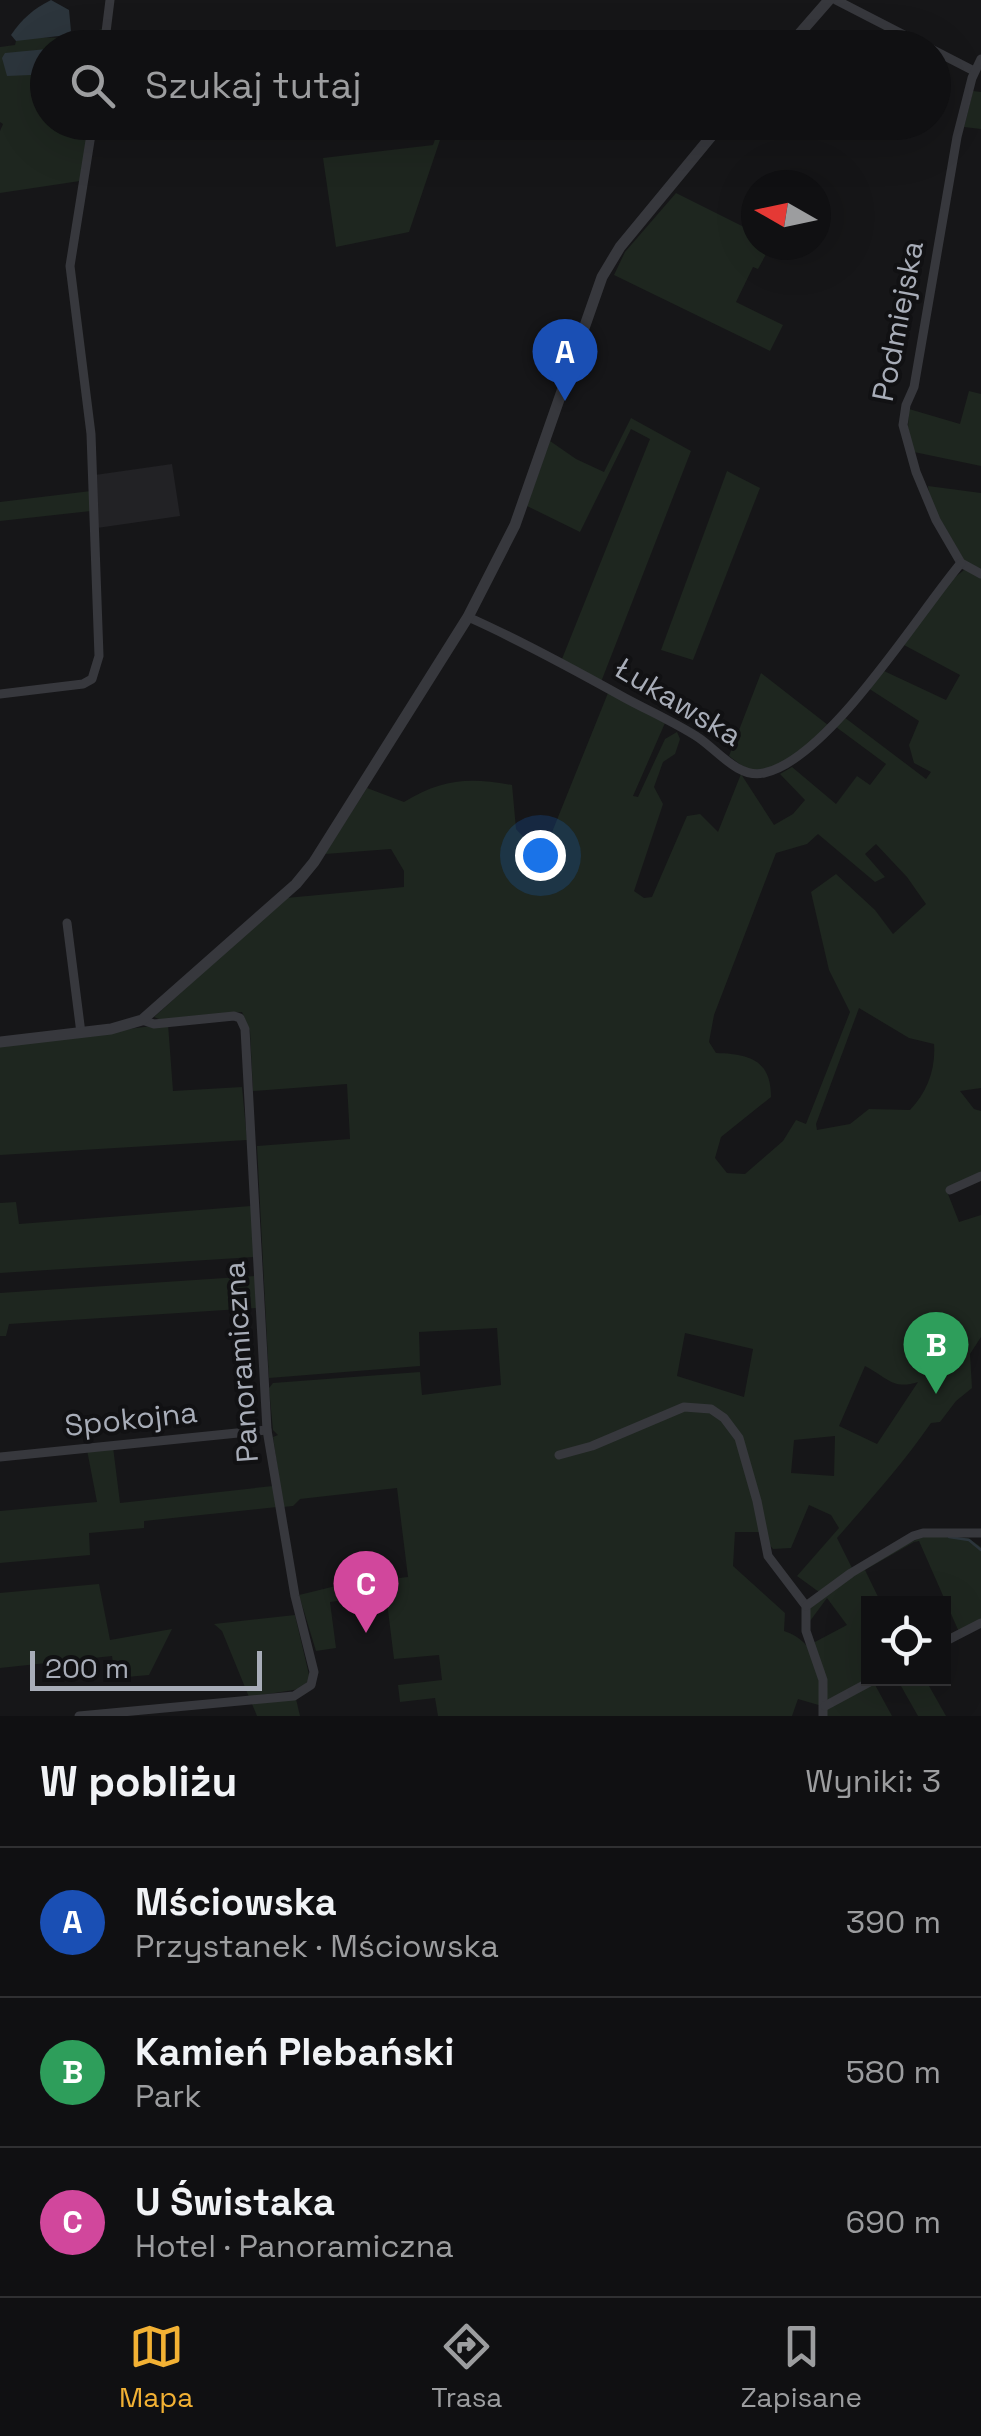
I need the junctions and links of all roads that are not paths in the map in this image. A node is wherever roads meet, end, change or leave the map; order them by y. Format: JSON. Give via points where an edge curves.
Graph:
{"nodes":[{"id":1,"x":110,"y":0,"type":"edge"},
{"id":2,"x":832,"y":0,"type":"edge"},
{"id":3,"x":106,"y":30,"type":"edge"},
{"id":4,"x":804,"y":30,"type":"edge"},
{"id":5,"x":893,"y":30,"type":"edge"},
{"id":6,"x":951,"y":59,"type":"edge"},
{"id":7,"x":981,"y":59,"type":"edge"},
{"id":8,"x":974,"y":70,"type":"junction"},
{"id":9,"x":90,"y":140,"type":"edge"},
{"id":10,"x":709,"y":140,"type":"edge"},
{"id":11,"x":961,"y":564,"type":"junction"},
{"id":12,"x":981,"y":574,"type":"edge"},
{"id":13,"x":468,"y":617,"type":"junction"},
{"id":14,"x":0,"y":694,"type":"edge"},
{"id":15,"x":67,"y":923,"type":"dead end"},
{"id":16,"x":142,"y":1020,"type":"junction"},
{"id":17,"x":80,"y":1033,"type":"junction"},
{"id":18,"x":0,"y":1042,"type":"edge"},
{"id":19,"x":981,"y":1176,"type":"edge"},
{"id":20,"x":950,"y":1190,"type":"dead end"},
{"id":21,"x":267,"y":1430,"type":"junction"},
{"id":22,"x":559,"y":1455,"type":"dead end"},
{"id":23,"x":0,"y":1458,"type":"edge"},
{"id":24,"x":981,"y":1523,"type":"edge"},
{"id":25,"x":980,"y":1535,"type":"edge"},
{"id":26,"x":806,"y":1606,"type":"junction"},
{"id":27,"x":981,"y":1622,"type":"edge"},
{"id":28,"x":951,"y":1638,"type":"edge"},
{"id":29,"x":864,"y":1686,"type":"edge"},
{"id":30,"x":824,"y":1711,"type":"edge"},
{"id":31,"x":79,"y":1716,"type":"edge"}],
"edges":[{"from":1,"to":3,"type":"street"},
{"from":2,"to":4,"type":"street"},
{"from":2,"to":5,"type":"street"},
{"from":6,"to":8,"type":"street"},
{"from":7,"to":8,"type":"street","name":"Podmiejska"},
{"from":8,"to":11,"type":"street","name":"Podmiejska","via":[[903,420],[926,497]]},
{"from":9,"to":14,"type":"street","via":[[70,266],[91,434],[99,656],[92,679],[83,684]]},
{"from":10,"to":13,"type":"street","via":[[606,269],[515,524]]},
{"from":11,"to":12,"type":"street"},
{"from":11,"to":13,"type":"street","name":"Łukawska","via":[[823,738],[756,774]]},
{"from":13,"to":16,"type":"street","via":[[314,862]]},
{"from":15,"to":17,"type":"street"},
{"from":16,"to":17,"type":"street"},
{"from":16,"to":21,"type":"street","name":"Panoramiczna","via":[[234,1016],[245,1029]]},
{"from":17,"to":18,"type":"street"},
{"from":19,"to":20,"type":"street"},
{"from":21,"to":23,"type":"street","name":"Spokojna"},
{"from":21,"to":31,"type":"street","name":"Panoramiczna","via":[[294,1596],[314,1666],[311,1685],[294,1696]]},
{"from":22,"to":26,"type":"street","via":[[684,1407],[710,1409],[739,1438],[768,1556]]},
{"from":24,"to":25,"type":"street"},
{"from":25,"to":26,"type":"street","via":[[913,1536]]},
{"from":26,"to":30,"type":"street"},
{"from":27,"to":28,"type":"street"},
{"from":29,"to":30,"type":"street"}]}
